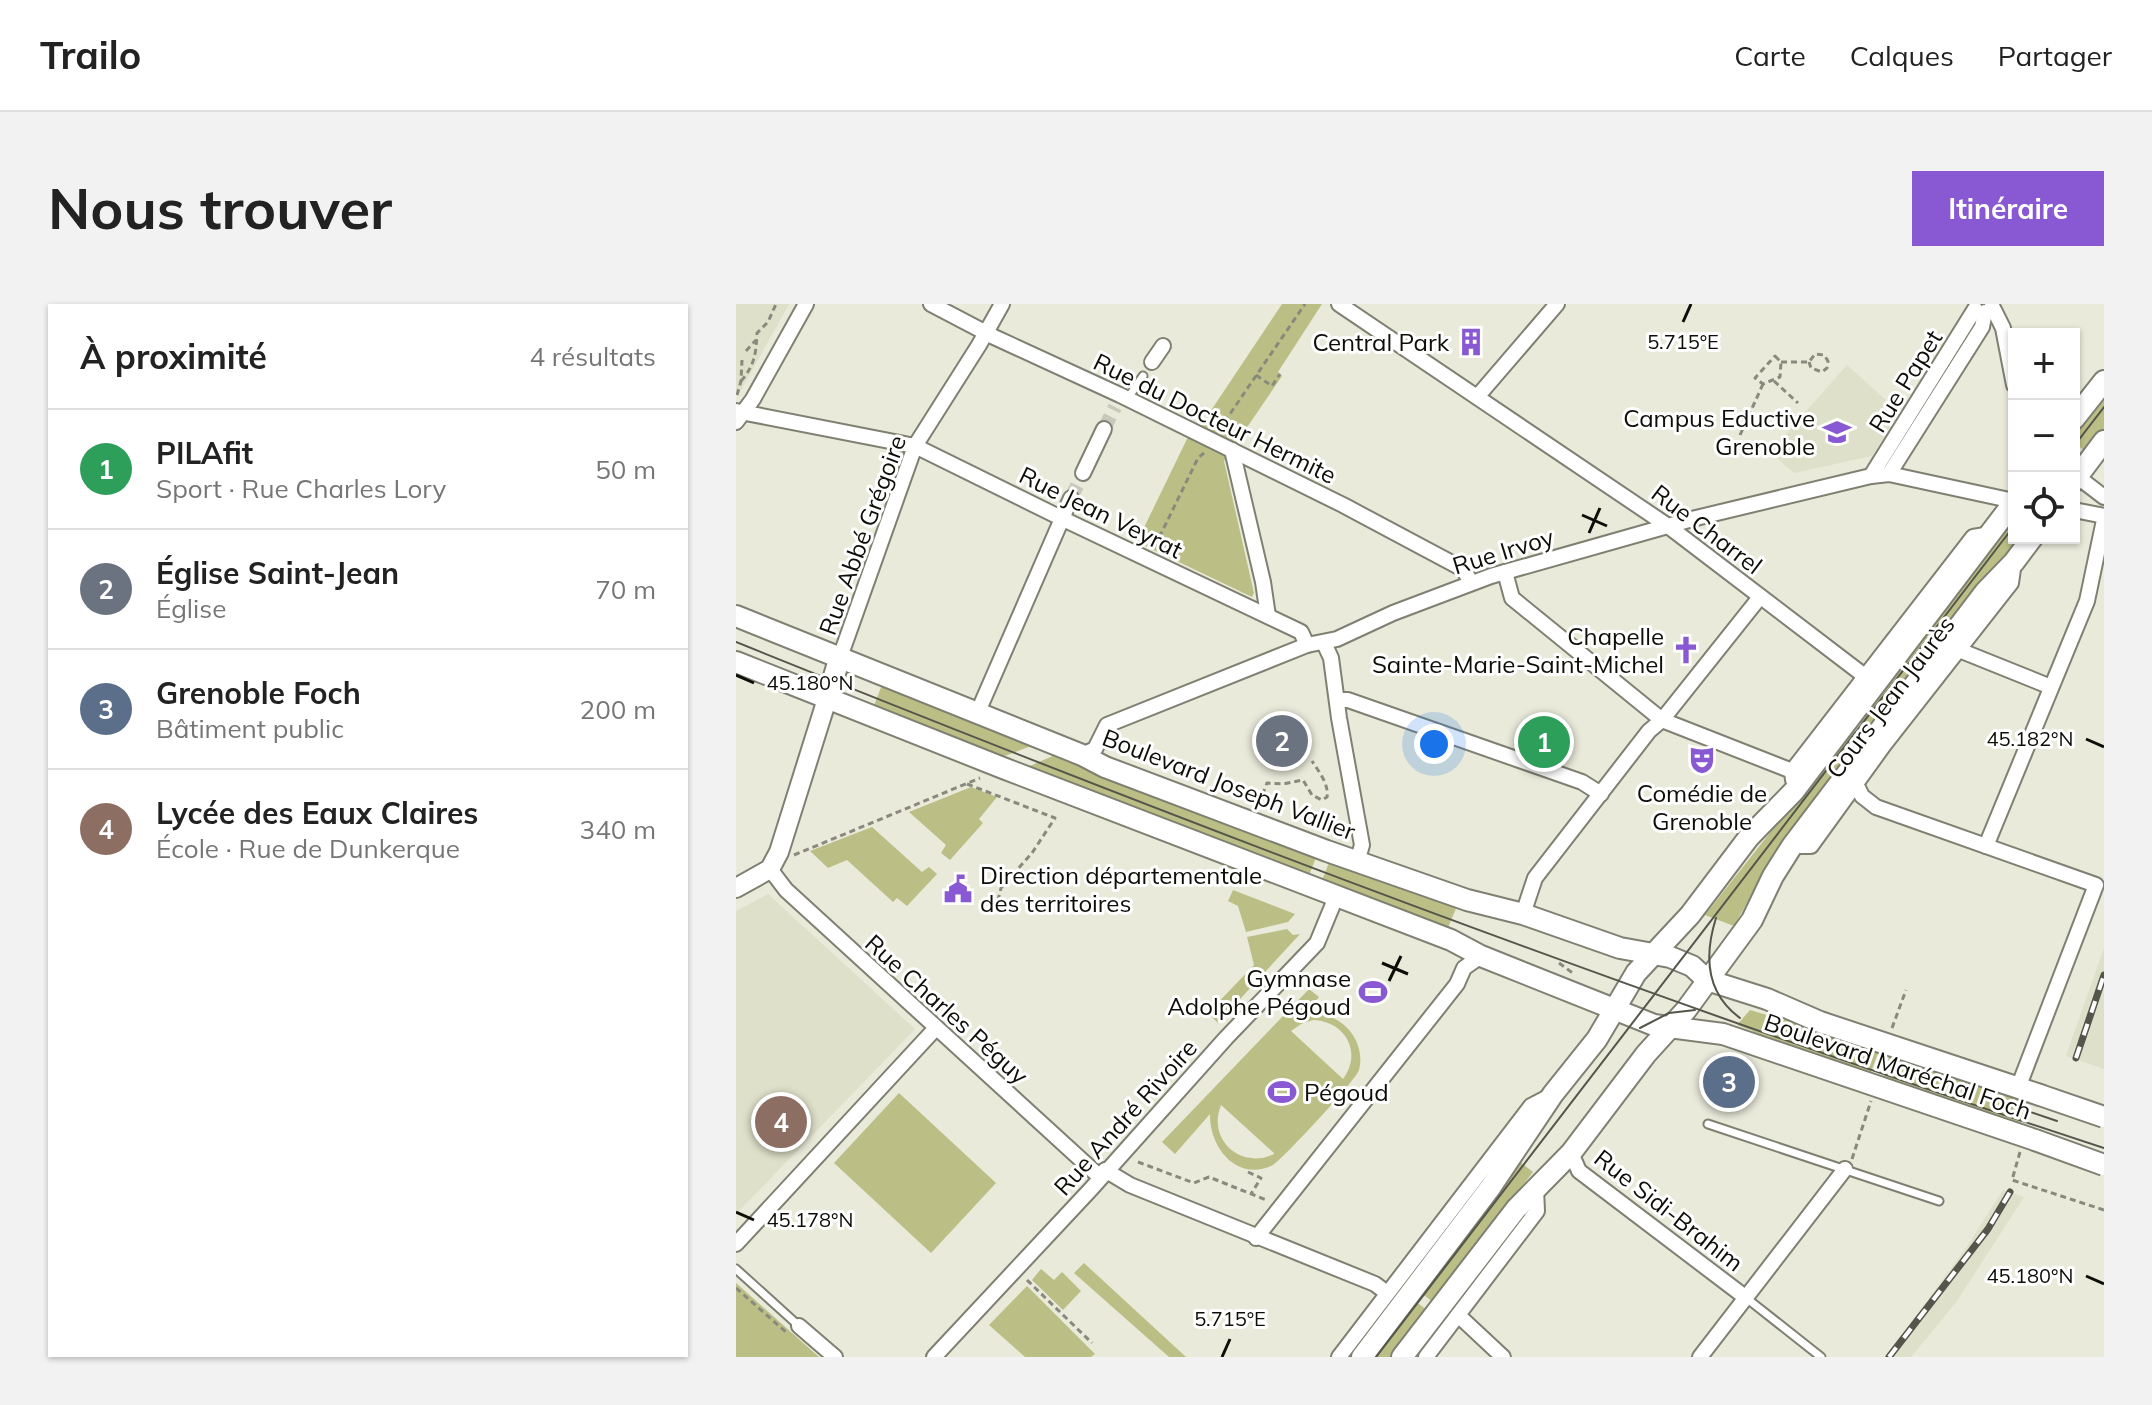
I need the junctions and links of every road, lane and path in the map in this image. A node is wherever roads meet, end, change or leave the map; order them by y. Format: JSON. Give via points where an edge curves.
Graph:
{"nodes":[{"id":1,"x":776,"y":304,"type":"edge"},
{"id":2,"x":806,"y":304,"type":"edge"},
{"id":3,"x":931,"y":304,"type":"edge"},
{"id":4,"x":1002,"y":304,"type":"edge"},
{"id":5,"x":1305,"y":304,"type":"edge"},
{"id":6,"x":1339,"y":304,"type":"edge"},
{"id":7,"x":1557,"y":304,"type":"edge"},
{"id":8,"x":1983,"y":307,"type":"edge"},
{"id":9,"x":987,"y":332,"type":"junction"},
{"id":10,"x":756,"y":340,"type":"junction"},
{"id":11,"x":1163,"y":346,"type":"dead end"},
{"id":12,"x":746,"y":351,"type":"dead end"},
{"id":13,"x":2008,"y":354,"type":"edge"},
{"id":14,"x":742,"y":360,"type":"dead end"},
{"id":15,"x":1152,"y":362,"type":"dead end"},
{"id":16,"x":1781,"y":362,"type":"junction"},
{"id":17,"x":1809,"y":362,"type":"junction"},
{"id":18,"x":738,"y":371,"type":"edge"},
{"id":19,"x":1280,"y":374,"type":"dead end"},
{"id":20,"x":1256,"y":375,"type":"junction"},
{"id":21,"x":1143,"y":376,"type":"dead end"},
{"id":22,"x":741,"y":381,"type":"junction"},
{"id":23,"x":1774,"y":381,"type":"junction"},
{"id":24,"x":2104,"y":381,"type":"edge"},
{"id":25,"x":1763,"y":384,"type":"junction"},
{"id":26,"x":737,"y":393,"type":"edge"},
{"id":27,"x":1477,"y":397,"type":"junction"},
{"id":28,"x":1121,"y":400,"type":"junction"},
{"id":29,"x":1798,"y":403,"type":"dead end"},
{"id":30,"x":2080,"y":411,"type":"edge"},
{"id":31,"x":738,"y":415,"type":"edge"},
{"id":32,"x":1104,"y":429,"type":"tunnel mouth"},
{"id":33,"x":1740,"y":435,"type":"dead end"},
{"id":34,"x":2104,"y":441,"type":"edge"},
{"id":35,"x":915,"y":446,"type":"junction"},
{"id":36,"x":1210,"y":446,"type":"junction"},
{"id":37,"x":1232,"y":450,"type":"junction"},
{"id":38,"x":2079,"y":472,"type":"edge"},
{"id":39,"x":1083,"y":473,"type":"tunnel mouth"},
{"id":40,"x":1889,"y":474,"type":"junction"},
{"id":41,"x":1871,"y":476,"type":"junction"},
{"id":42,"x":2080,"y":480,"type":"edge"},
{"id":43,"x":2104,"y":497,"type":"edge"},
{"id":44,"x":1071,"y":498,"type":"tunnel mouth"},
{"id":45,"x":2008,"y":501,"type":"edge"},
{"id":46,"x":2008,"y":510,"type":"edge"},
{"id":47,"x":2080,"y":512,"type":"edge"},
{"id":48,"x":1061,"y":518,"type":"junction"},
{"id":49,"x":2104,"y":518,"type":"edge"},
{"id":50,"x":1668,"y":526,"type":"junction"},
{"id":51,"x":1991,"y":534,"type":"junction"},
{"id":52,"x":2028,"y":544,"type":"edge"},
{"id":53,"x":1155,"y":546,"type":"dead end"},
{"id":54,"x":2014,"y":562,"type":"junction"},
{"id":55,"x":1505,"y":572,"type":"junction"},
{"id":56,"x":1471,"y":582,"type":"junction"},
{"id":57,"x":1760,"y":597,"type":"junction"},
{"id":58,"x":736,"y":616,"type":"edge"},
{"id":59,"x":1268,"y":616,"type":"junction"},
{"id":60,"x":1324,"y":643,"type":"junction"},
{"id":61,"x":1307,"y":645,"type":"junction"},
{"id":62,"x":1959,"y":650,"type":"junction"},
{"id":63,"x":839,"y":660,"type":"junction"},
{"id":64,"x":736,"y":662,"type":"edge"},
{"id":65,"x":1866,"y":677,"type":"junction"},
{"id":66,"x":2051,"y":687,"type":"junction"},
{"id":67,"x":827,"y":699,"type":"junction"},
{"id":68,"x":1337,"y":700,"type":"junction"},
{"id":69,"x":977,"y":714,"type":"junction"},
{"id":70,"x":1662,"y":720,"type":"junction"},
{"id":71,"x":1082,"y":755,"type":"junction"},
{"id":72,"x":1312,"y":761,"type":"dead end"},
{"id":73,"x":983,"y":777,"type":"dead end"},
{"id":74,"x":1793,"y":781,"type":"junction"},
{"id":75,"x":967,"y":784,"type":"junction"},
{"id":76,"x":1856,"y":784,"type":"junction"},
{"id":77,"x":1601,"y":794,"type":"junction"},
{"id":78,"x":1259,"y":804,"type":"dead end"},
{"id":79,"x":1792,"y":846,"type":"junction"},
{"id":80,"x":1986,"y":846,"type":"junction"},
{"id":81,"x":791,"y":856,"type":"dead end"},
{"id":82,"x":1357,"y":862,"type":"junction"},
{"id":83,"x":770,"y":869,"type":"junction"},
{"id":84,"x":736,"y":888,"type":"edge"},
{"id":85,"x":1336,"y":897,"type":"junction"},
{"id":86,"x":989,"y":907,"type":"dead end"},
{"id":87,"x":1523,"y":914,"type":"junction"},
{"id":88,"x":1481,"y":956,"type":"junction"},
{"id":89,"x":1652,"y":956,"type":"junction"},
{"id":90,"x":1707,"y":980,"type":"junction"},
{"id":91,"x":1906,"y":990,"type":"dead end"},
{"id":92,"x":1616,"y":1008,"type":"junction"},
{"id":93,"x":1672,"y":1028,"type":"junction"},
{"id":94,"x":1892,"y":1028,"type":"dead end"},
{"id":95,"x":935,"y":1029,"type":"junction"},
{"id":96,"x":2018,"y":1088,"type":"junction"},
{"id":97,"x":1553,"y":1094,"type":"junction"},
{"id":98,"x":1871,"y":1101,"type":"dead end"},
{"id":99,"x":2104,"y":1117,"type":"edge"},
{"id":100,"x":1708,"y":1124,"type":"dead end"},
{"id":101,"x":1858,"y":1144,"type":"dead end"},
{"id":102,"x":2023,"y":1145,"type":"junction"},
{"id":103,"x":1571,"y":1153,"type":"junction"},
{"id":104,"x":1138,"y":1162,"type":"dead end"},
{"id":105,"x":2104,"y":1165,"type":"edge"},
{"id":106,"x":1845,"y":1169,"type":"junction"},
{"id":107,"x":1248,"y":1172,"type":"dead end"},
{"id":108,"x":1102,"y":1174,"type":"junction"},
{"id":109,"x":1536,"y":1189,"type":"junction"},
{"id":110,"x":1251,"y":1194,"type":"junction"},
{"id":111,"x":1939,"y":1201,"type":"dead end"},
{"id":112,"x":1281,"y":1206,"type":"junction"},
{"id":113,"x":2104,"y":1210,"type":"edge"},
{"id":114,"x":1256,"y":1238,"type":"junction"},
{"id":115,"x":736,"y":1244,"type":"edge"},
{"id":116,"x":736,"y":1269,"type":"edge"},
{"id":117,"x":1030,"y":1284,"type":"dead end"},
{"id":118,"x":736,"y":1288,"type":"edge"},
{"id":119,"x":1387,"y":1293,"type":"junction"},
{"id":120,"x":1745,"y":1297,"type":"junction"},
{"id":121,"x":1458,"y":1315,"type":"junction"},
{"id":122,"x":795,"y":1332,"type":"junction"},
{"id":123,"x":1092,"y":1343,"type":"dead end"},
{"id":124,"x":835,"y":1357,"type":"edge"},
{"id":125,"x":934,"y":1357,"type":"edge"},
{"id":126,"x":1339,"y":1357,"type":"edge"},
{"id":127,"x":1362,"y":1357,"type":"edge"},
{"id":128,"x":1402,"y":1357,"type":"edge"},
{"id":129,"x":1426,"y":1357,"type":"edge"},
{"id":130,"x":1503,"y":1357,"type":"edge"},
{"id":131,"x":1700,"y":1357,"type":"edge"},
{"id":132,"x":1821,"y":1357,"type":"edge"}],
"edges":[{"from":1,"to":10,"type":"path"},
{"from":2,"to":31,"type":"street","via":[[753,399]]},
{"from":3,"to":9,"type":"street","name":"Rue du Docteur Hermite"},
{"from":4,"to":9,"type":"street","name":"Rue Abbé Grégoire"},
{"from":5,"to":20,"type":"path"},
{"from":6,"to":27,"type":"street","name":"Rue Charrel"},
{"from":7,"to":27,"type":"street"},
{"from":8,"to":13,"type":"street","via":[[2003,328]]},
{"from":8,"to":40,"type":"street","name":"Rue Papet","via":[[1982,327]]},
{"from":8,"to":41,"type":"street","name":"Rue Papet"},
{"from":9,"to":28,"type":"street","name":"Rue du Docteur Hermite"},
{"from":9,"to":35,"type":"street","name":"Rue Abbé Grégoire"},
{"from":10,"to":12,"type":"path"},
{"from":10,"to":22,"type":"path","via":[[753,367]]},
{"from":11,"to":15,"type":"street"},
{"from":14,"to":18,"type":"path"},
{"from":16,"to":17,"type":"path"},
{"from":16,"to":23,"type":"path","via":[[1780,377]]},
{"from":16,"to":25,"type":"path","via":[[1775,356],[1755,378]]},
{"from":17,"to":17,"type":"path","via":[[1815,354],[1828,361],[1822,372]]},
{"from":18,"to":22,"type":"path"},
{"from":19,"to":20,"type":"path","via":[[1272,386]]},
{"from":20,"to":36,"type":"path"},
{"from":21,"to":28,"type":"lane"},
{"from":22,"to":26,"type":"path"},
{"from":23,"to":25,"type":"path"},
{"from":23,"to":29,"type":"path"},
{"from":24,"to":30,"type":"main road"},
{"from":25,"to":33,"type":"path"},
{"from":27,"to":50,"type":"street","name":"Rue Charrel"},
{"from":28,"to":36,"type":"street","name":"Rue du Docteur Hermite"},
{"from":31,"to":35,"type":"street","name":"Rue Jean Veyrat"},
{"from":32,"to":39,"type":"street"},
{"from":34,"to":38,"type":"main road"},
{"from":35,"to":48,"type":"street","name":"Rue Jean Veyrat"},
{"from":35,"to":63,"type":"street","name":"Rue Abbé Grégoire"},
{"from":36,"to":37,"type":"street","name":"Rue du Docteur Hermite"},
{"from":36,"to":53,"type":"path","via":[[1198,458]]},
{"from":37,"to":56,"type":"street","name":"Rue du Docteur Hermite","via":[[1463,569]]},
{"from":37,"to":59,"type":"street"},
{"from":40,"to":41,"type":"street","name":"Rue Irvoy"},
{"from":40,"to":45,"type":"street","name":"Rue Irvoy"},
{"from":41,"to":50,"type":"street","name":"Rue Irvoy"},
{"from":42,"to":43,"type":"street"},
{"from":44,"to":48,"type":"street"},
{"from":46,"to":51,"type":"main road","name":"Cours Jean Jaurès"},
{"from":47,"to":49,"type":"street"},
{"from":48,"to":59,"type":"street","name":"Rue Jean Veyrat"},
{"from":48,"to":69,"type":"street"},
{"from":49,"to":66,"type":"street","via":[[2087,601]]},
{"from":50,"to":55,"type":"street","name":"Rue Irvoy"},
{"from":50,"to":57,"type":"street","name":"Rue Charrel"},
{"from":51,"to":65,"type":"street","name":"Cours Jean Jaurès","via":[[1973,537]]},
{"from":51,"to":74,"type":"main road","name":"Cours Jean Jaurès"},
{"from":52,"to":54,"type":"main road","name":"Cours Jean Jaurès"},
{"from":54,"to":62,"type":"street","name":"Cours Jean Jaurès","via":[[2011,583]]},
{"from":54,"to":79,"type":"main road","name":"Cours Jean Jaurès","via":[[1985,592]]},
{"from":55,"to":56,"type":"street","name":"Rue Irvoy"},
{"from":55,"to":70,"type":"street","via":[[1512,598]]},
{"from":56,"to":60,"type":"street","name":"Rue Irvoy"},
{"from":57,"to":65,"type":"street","name":"Rue Charrel"},
{"from":57,"to":70,"type":"street"},
{"from":58,"to":63,"type":"main road","name":"Boulevard Joseph Vallier"},
{"from":59,"to":61,"type":"street","name":"Rue Jean Veyrat","via":[[1301,632]]},
{"from":60,"to":61,"type":"street","name":"Rue Irvoy"},
{"from":60,"to":68,"type":"street"},
{"from":61,"to":71,"type":"street","name":"Rue Irvoy","via":[[1107,725],[1095,749]]},
{"from":62,"to":66,"type":"street"},
{"from":62,"to":76,"type":"street","name":"Cours Jean Jaurès"},
{"from":63,"to":67,"type":"main road"},
{"from":63,"to":69,"type":"main road","name":"Boulevard Joseph Vallier"},
{"from":64,"to":67,"type":"main road"},
{"from":65,"to":74,"type":"street","name":"Cours Jean Jaurès"},
{"from":66,"to":80,"type":"street"},
{"from":67,"to":83,"type":"street"},
{"from":67,"to":85,"type":"main road"},
{"from":68,"to":77,"type":"street","via":[[1582,782]]},
{"from":68,"to":82,"type":"street","via":[[1362,845]]},
{"from":69,"to":71,"type":"main road","name":"Boulevard Joseph Vallier"},
{"from":70,"to":74,"type":"street"},
{"from":70,"to":77,"type":"street"},
{"from":71,"to":82,"type":"main road","name":"Boulevard Joseph Vallier"},
{"from":72,"to":78,"type":"path","via":[[1327,797],[1312,795],[1303,780],[1267,783]]},
{"from":73,"to":75,"type":"path"},
{"from":74,"to":89,"type":"main road","name":"Cours Jean Jaurès"},
{"from":75,"to":81,"type":"path"},
{"from":75,"to":86,"type":"path","via":[[1055,818],[1001,888],[992,911]]},
{"from":76,"to":79,"type":"street","name":"Cours Jean Jaurès","via":[[1811,846]]},
{"from":76,"to":80,"type":"street","via":[[1876,807]]},
{"from":77,"to":87,"type":"street","via":[[1535,878]]},
{"from":79,"to":90,"type":"main road","name":"Cours Jean Jaurès","via":[[1752,920]]},
{"from":80,"to":96,"type":"street","via":[[2096,885]]},
{"from":82,"to":87,"type":"main road","name":"Boulevard Joseph Vallier"},
{"from":83,"to":84,"type":"street"},
{"from":83,"to":95,"type":"street","name":"Rue Charles Péguy","via":[[779,884]]},
{"from":85,"to":88,"type":"main road"},
{"from":85,"to":108,"type":"street","name":"Rue André Rivoire","via":[[1317,943]]},
{"from":87,"to":89,"type":"main road","name":"Boulevard Joseph Vallier"},
{"from":88,"to":92,"type":"main road"},
{"from":88,"to":112,"type":"street","via":[[1464,968],[1457,984]]},
{"from":89,"to":90,"type":"main road","name":"Boulevard Joseph Vallier","via":[[1692,966]]},
{"from":89,"to":92,"type":"main road","name":"Cours Jean Jaurès"},
{"from":90,"to":93,"type":"main road","name":"Cours Jean Jaurès"},
{"from":90,"to":96,"type":"main road","name":"Boulevard Maréchal Foch"},
{"from":91,"to":94,"type":"path"},
{"from":92,"to":93,"type":"main road"},
{"from":92,"to":97,"type":"main road","name":"Cours Jean Jaurès"},
{"from":93,"to":102,"type":"main road","name":"Boulevard Maréchal Foch","via":[[1723,1034]]},
{"from":93,"to":103,"type":"main road","name":"Cours Jean Jaurès"},
{"from":95,"to":108,"type":"street","name":"Rue Charles Péguy"},
{"from":95,"to":115,"type":"street"},
{"from":96,"to":99,"type":"main road","name":"Boulevard Maréchal Foch","bridge":true},
{"from":97,"to":119,"type":"street","via":[[1531,1106]]},
{"from":97,"to":127,"type":"main road","name":"Cours Jean Jaurès","via":[[1490,1188]]},
{"from":98,"to":101,"type":"path"},
{"from":100,"to":106,"type":"lane"},
{"from":102,"to":105,"type":"main road","name":"Boulevard Maréchal Foch","bridge":true},
{"from":102,"to":113,"type":"path","via":[[2012,1180]]},
{"from":103,"to":109,"type":"main road","name":"Cours Jean Jaurès"},
{"from":103,"to":120,"type":"street","name":"Rue Sidi-Brahim","via":[[1579,1171]]},
{"from":104,"to":110,"type":"path","via":[[1194,1183],[1209,1177]]},
{"from":106,"to":111,"type":"lane"},
{"from":106,"to":120,"type":"street"},
{"from":107,"to":110,"type":"path","via":[[1261,1178]]},
{"from":108,"to":114,"type":"street","name":"Rue Charles Péguy"},
{"from":108,"to":125,"type":"street","name":"Rue André Rivoire"},
{"from":109,"to":121,"type":"street","via":[[1537,1211]]},
{"from":109,"to":128,"type":"main road","name":"Cours Jean Jaurès"},
{"from":110,"to":112,"type":"path"},
{"from":112,"to":114,"type":"street"},
{"from":114,"to":119,"type":"street","name":"Rue Charles Péguy"},
{"from":116,"to":122,"type":"lane"},
{"from":117,"to":123,"type":"path"},
{"from":118,"to":122,"type":"path"},
{"from":119,"to":126,"type":"street"},
{"from":120,"to":131,"type":"street","name":"Rue Sidi-Brahim"},
{"from":120,"to":132,"type":"lane","name":"Rue Sidi-Brahim"},
{"from":121,"to":129,"type":"street"},
{"from":121,"to":130,"type":"street"},
{"from":122,"to":124,"type":"street"}]}
